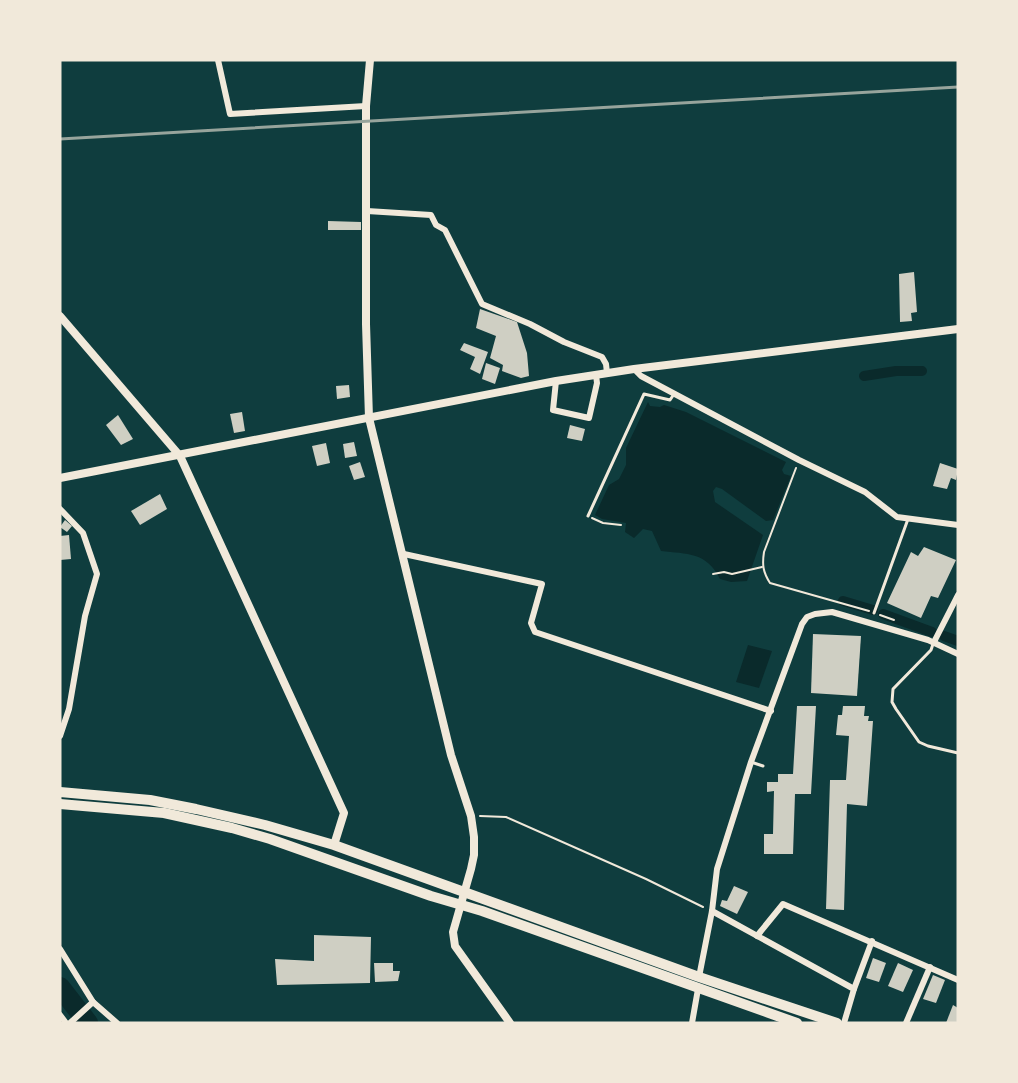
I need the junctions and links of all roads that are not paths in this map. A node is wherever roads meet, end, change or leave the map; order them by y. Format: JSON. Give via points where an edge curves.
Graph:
{"nodes":[{"id":1,"x":218,"y":60,"type":"edge"},
{"id":2,"x":370,"y":60,"type":"edge"},
{"id":3,"x":366,"y":106,"type":"junction"},
{"id":4,"x":367,"y":211,"type":"junction"},
{"id":5,"x":60,"y":316,"type":"edge"},
{"id":6,"x":958,"y":330,"type":"edge"},
{"id":7,"x":634,"y":369,"type":"junction"},
{"id":8,"x":607,"y":373,"type":"junction"},
{"id":9,"x":596,"y":375,"type":"junction"},
{"id":10,"x":556,"y":381,"type":"junction"},
{"id":11,"x":674,"y":394,"type":"junction"},
{"id":12,"x":369,"y":418,"type":"junction"},
{"id":13,"x":180,"y":456,"type":"junction"},
{"id":14,"x":60,"y":478,"type":"edge"},
{"id":15,"x":60,"y":509,"type":"edge"},
{"id":16,"x":588,"y":516,"type":"road end"},
{"id":17,"x":908,"y":518,"type":"junction"},
{"id":18,"x":958,"y":525,"type":"edge"},
{"id":19,"x":404,"y":554,"type":"junction"},
{"id":20,"x":958,"y":595,"type":"edge"},
{"id":21,"x":874,"y":613,"type":"road end"},
{"id":22,"x":934,"y":642,"type":"junction"},
{"id":23,"x":958,"y":654,"type":"edge"},
{"id":24,"x":771,"y":711,"type":"junction"},
{"id":25,"x":60,"y":736,"type":"edge"},
{"id":26,"x":958,"y":753,"type":"edge"},
{"id":27,"x":751,"y":762,"type":"junction"},
{"id":28,"x":763,"y":766,"type":"dead end"},
{"id":29,"x":60,"y":792,"type":"edge"},
{"id":30,"x":60,"y":804,"type":"edge"},
{"id":31,"x":334,"y":845,"type":"junction"},
{"id":32,"x":464,"y":891,"type":"junction"},
{"id":33,"x":461,"y":904,"type":"junction"},
{"id":34,"x":712,"y":911,"type":"junction"},
{"id":35,"x":757,"y":936,"type":"junction"},
{"id":36,"x":872,"y":942,"type":"junction"},
{"id":37,"x":60,"y":949,"type":"edge"},
{"id":38,"x":930,"y":967,"type":"junction"},
{"id":39,"x":958,"y":980,"type":"edge"},
{"id":40,"x":699,"y":983,"type":"junction"},
{"id":41,"x":854,"y":989,"type":"junction"},
{"id":42,"x":93,"y":1002,"type":"junction"},
{"id":43,"x":60,"y":1015,"type":"edge"},
{"id":44,"x":68,"y":1023,"type":"edge"},
{"id":45,"x":117,"y":1023,"type":"edge"},
{"id":46,"x":510,"y":1023,"type":"edge"},
{"id":47,"x":692,"y":1023,"type":"edge"},
{"id":48,"x":797,"y":1023,"type":"edge"},
{"id":49,"x":837,"y":1023,"type":"edge"},
{"id":50,"x":844,"y":1023,"type":"edge"},
{"id":51,"x":906,"y":1023,"type":"edge"}],
"edges":[{"from":1,"to":3,"type":"street","via":[[230,114]]},
{"from":2,"to":3,"type":"street"},
{"from":3,"to":4,"type":"street"},
{"from":4,"to":8,"type":"street","via":[[431,215],[436,225],[445,230],[482,304],[602,357]]},
{"from":4,"to":12,"type":"street"},
{"from":5,"to":13,"type":"street"},
{"from":6,"to":7,"type":"street"},
{"from":7,"to":8,"type":"street"},
{"from":7,"to":11,"type":"street"},
{"from":8,"to":9,"type":"street"},
{"from":9,"to":10,"type":"street"},
{"from":9,"to":10,"type":"street","via":[[589,418],[553,410]]},
{"from":10,"to":12,"type":"street"},
{"from":11,"to":16,"type":"lane","via":[[670,400],[644,394]]},
{"from":11,"to":17,"type":"street","via":[[865,492],[897,518]]},
{"from":12,"to":13,"type":"street"},
{"from":12,"to":19,"type":"street"},
{"from":13,"to":14,"type":"street"},
{"from":13,"to":31,"type":"street","via":[[344,813]]},
{"from":15,"to":25,"type":"street","via":[[83,533],[97,574]]},
{"from":17,"to":18,"type":"street"},
{"from":17,"to":21,"type":"lane"},
{"from":19,"to":24,"type":"street","via":[[542,584],[531,623],[535,632]]},
{"from":19,"to":32,"type":"street","via":[[452,755],[471,816],[474,855]]},
{"from":20,"to":22,"type":"street"},
{"from":22,"to":23,"type":"street"},
{"from":22,"to":24,"type":"street","via":[[832,612],[807,617]]},
{"from":22,"to":26,"type":"lane","via":[[893,689],[892,702],[919,742]]},
{"from":24,"to":27,"type":"street"},
{"from":27,"to":28,"type":"lane"},
{"from":27,"to":34,"type":"street","via":[[717,869]]},
{"from":29,"to":31,"type":"main road","via":[[150,800],[265,825]]},
{"from":30,"to":33,"type":"main road","via":[[164,813],[232,828]]},
{"from":31,"to":32,"type":"main road"},
{"from":32,"to":33,"type":"street"},
{"from":32,"to":40,"type":"main road"},
{"from":33,"to":40,"type":"main road"},
{"from":33,"to":46,"type":"street","via":[[453,932],[455,946]]},
{"from":34,"to":35,"type":"street"},
{"from":34,"to":40,"type":"street"},
{"from":35,"to":36,"type":"street","via":[[783,904]]},
{"from":35,"to":41,"type":"street"},
{"from":36,"to":38,"type":"street"},
{"from":36,"to":41,"type":"street"},
{"from":37,"to":42,"type":"street"},
{"from":38,"to":39,"type":"street"},
{"from":38,"to":51,"type":"street"},
{"from":40,"to":47,"type":"street"},
{"from":40,"to":48,"type":"main road"},
{"from":40,"to":49,"type":"main road"},
{"from":41,"to":50,"type":"street"},
{"from":42,"to":44,"type":"street"},
{"from":42,"to":45,"type":"street"},
{"from":43,"to":44,"type":"street"}]}
